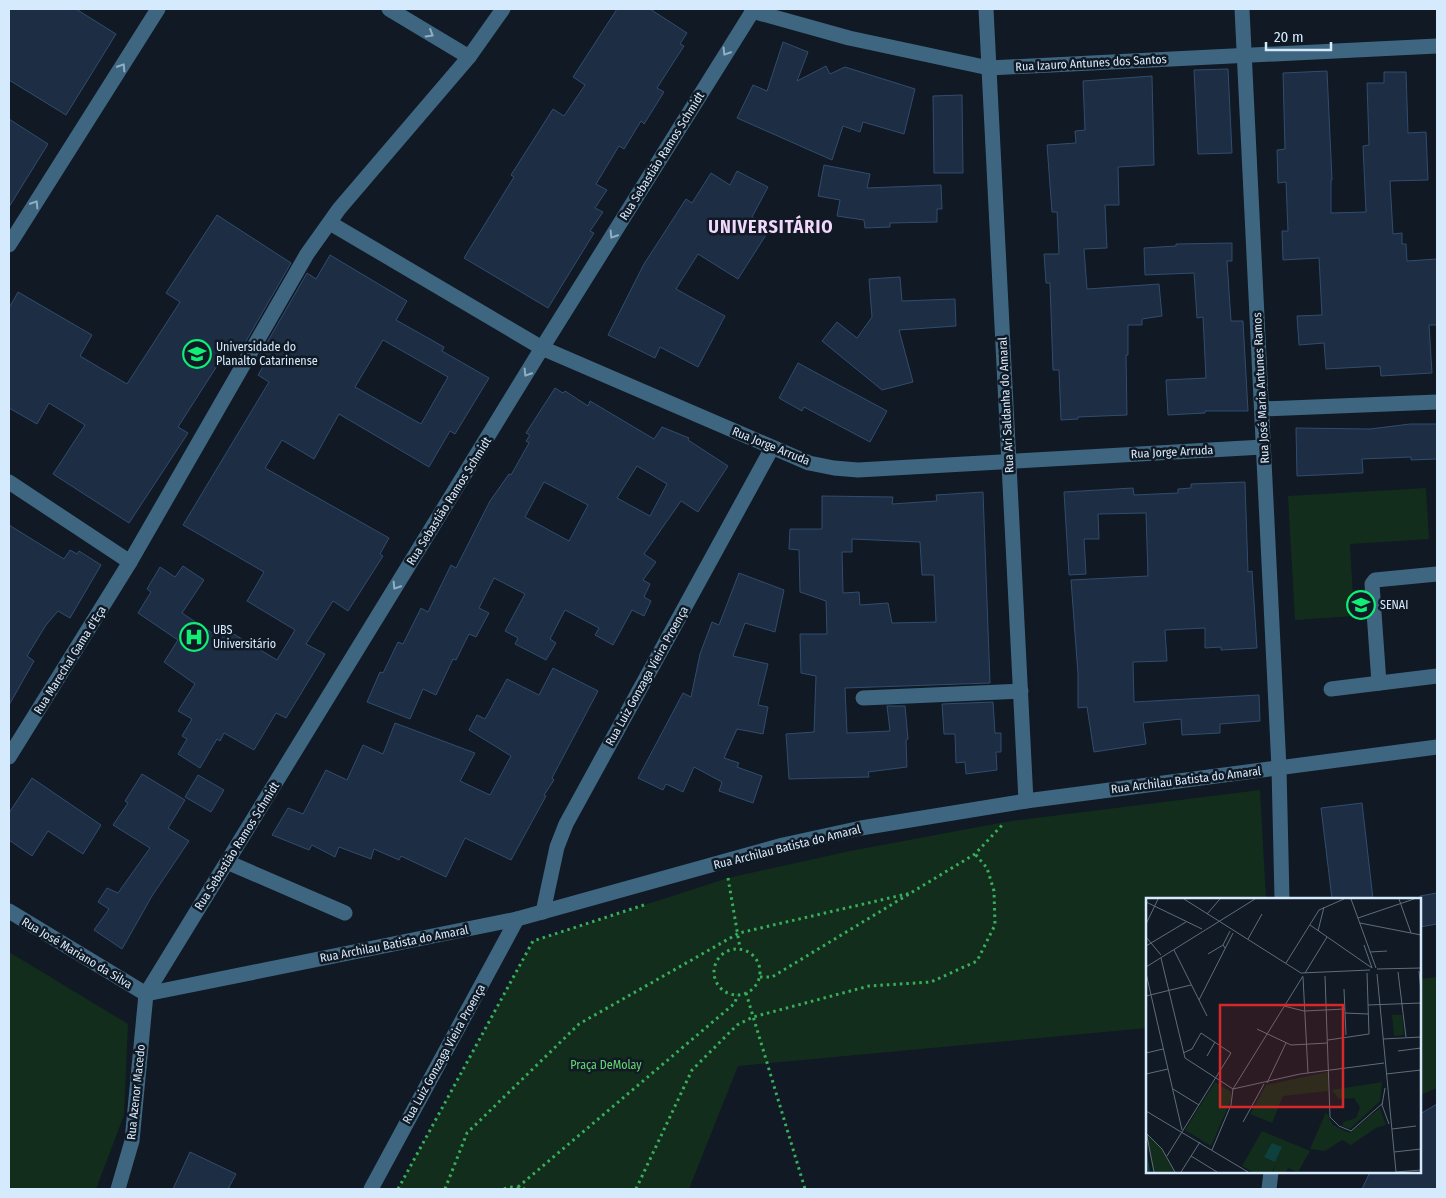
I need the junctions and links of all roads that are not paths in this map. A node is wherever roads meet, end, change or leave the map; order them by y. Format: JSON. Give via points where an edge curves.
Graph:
{"nodes":[{"id":1,"x":158,"y":9,"type":"edge"},
{"id":2,"x":389,"y":9,"type":"edge"},
{"id":3,"x":503,"y":9,"type":"edge"},
{"id":4,"x":986,"y":9,"type":"edge"},
{"id":5,"x":1242,"y":9,"type":"edge"},
{"id":6,"x":753,"y":10,"type":"edge"},
{"id":7,"x":1437,"y":46,"type":"edge"},
{"id":8,"x":1244,"y":56,"type":"junction"},
{"id":9,"x":468,"y":57,"type":"junction"},
{"id":10,"x":989,"y":68,"type":"junction"},
{"id":11,"x":330,"y":223,"type":"junction"},
{"id":12,"x":9,"y":244,"type":"edge"},
{"id":13,"x":542,"y":348,"type":"junction"},
{"id":14,"x":1437,"y":402,"type":"edge"},
{"id":15,"x":1262,"y":409,"type":"junction"},
{"id":16,"x":1263,"y":447,"type":"junction"},
{"id":17,"x":772,"y":448,"type":"junction"},
{"id":18,"x":1009,"y":461,"type":"junction"},
{"id":19,"x":9,"y":482,"type":"edge"},
{"id":20,"x":130,"y":562,"type":"junction"},
{"id":21,"x":1437,"y":574,"type":"edge"},
{"id":22,"x":1437,"y":676,"type":"edge"},
{"id":23,"x":1379,"y":683,"type":"junction"},
{"id":24,"x":1331,"y":690,"type":"dead end"},
{"id":25,"x":1021,"y":691,"type":"junction"},
{"id":26,"x":863,"y":698,"type":"dead end"},
{"id":27,"x":1437,"y":747,"type":"edge"},
{"id":28,"x":9,"y":757,"type":"edge"},
{"id":29,"x":1279,"y":768,"type":"junction"},
{"id":30,"x":1026,"y":801,"type":"junction"},
{"id":31,"x":227,"y":862,"type":"junction"},
{"id":32,"x":1282,"y":898,"type":"edge"},
{"id":33,"x":9,"y":911,"type":"edge"},
{"id":34,"x":543,"y":912,"type":"junction"},
{"id":35,"x":345,"y":914,"type":"dead end"},
{"id":36,"x":517,"y":919,"type":"junction"},
{"id":37,"x":146,"y":994,"type":"junction"},
{"id":38,"x":1271,"y":1173,"type":"edge"},
{"id":39,"x":118,"y":1189,"type":"edge"},
{"id":40,"x":370,"y":1189,"type":"edge"},
{"id":41,"x":1270,"y":1189,"type":"edge"}],
"edges":[{"from":12,"to":1,"type":"street","one_way":true},
{"from":2,"to":9,"type":"street","one_way":true},
{"from":3,"to":9,"type":"street","name":"Rua Marechal Gama d'Eça"},
{"from":4,"to":10,"type":"street","name":"Rua Ari Saldanha do Amaral"},
{"from":5,"to":8,"type":"street","name":"Rua José Maria Antunes Ramos"},
{"from":6,"to":10,"type":"street","name":"Rua Izauro Antunes dos Santos","via":[[849,38]]},
{"from":6,"to":13,"type":"street","name":"Rua Sebastião Ramos Schmidt","one_way":true},
{"from":7,"to":8,"type":"street","name":"Rua Izauro Antunes dos Santos"},
{"from":8,"to":10,"type":"street","name":"Rua Izauro Antunes dos Santos"},
{"from":8,"to":15,"type":"street","name":"Rua José Maria Antunes Ramos"},
{"from":9,"to":11,"type":"street","name":"Rua Marechal Gama d'Eça"},
{"from":10,"to":18,"type":"street","name":"Rua Ari Saldanha do Amaral"},
{"from":11,"to":13,"type":"street","name":"Rua Jorge Arruda"},
{"from":11,"to":20,"type":"street","name":"Rua Marechal Gama d'Eça","via":[[307,254]]},
{"from":13,"to":17,"type":"street","name":"Rua Jorge Arruda"},
{"from":13,"to":31,"type":"street","name":"Rua Sebastião Ramos Schmidt","one_way":true},
{"from":14,"to":15,"type":"street"},
{"from":15,"to":16,"type":"street","name":"Rua José Maria Antunes Ramos"},
{"from":16,"to":18,"type":"street","name":"Rua Jorge Arruda"},
{"from":16,"to":29,"type":"street","name":"Rua José Maria Antunes Ramos"},
{"from":17,"to":18,"type":"street","name":"Rua Jorge Arruda","via":[[809,463],[858,470]]},
{"from":17,"to":34,"type":"street","name":"Rua Luiz Gonzaga Vieira Proença","via":[[566,824],[557,847]]},
{"from":18,"to":25,"type":"street","name":"Rua Ari Saldanha do Amaral"},
{"from":19,"to":20,"type":"street"},
{"from":20,"to":28,"type":"street","name":"Rua Marechal Gama d'Eça"},
{"from":21,"to":23,"type":"street","via":[[1375,580],[1372,584]]},
{"from":22,"to":23,"type":"street"},
{"from":23,"to":24,"type":"street"},
{"from":25,"to":26,"type":"street"},
{"from":25,"to":30,"type":"street","name":"Rua Ari Saldanha do Amaral"},
{"from":27,"to":29,"type":"street","name":"Rua Archilau Batista do Amaral"},
{"from":29,"to":30,"type":"street","name":"Rua Archilau Batista do Amaral"},
{"from":29,"to":32,"type":"street","name":"Rua José Maria Antunes Ramos"},
{"from":30,"to":34,"type":"street","name":"Rua Archilau Batista do Amaral","via":[[880,824],[783,845]]},
{"from":31,"to":35,"type":"street"},
{"from":31,"to":37,"type":"street","name":"Rua Sebastião Ramos Schmidt"},
{"from":33,"to":37,"type":"street","name":"Rua José Mariano da Silva"},
{"from":34,"to":36,"type":"street","name":"Rua Archilau Batista do Amaral"},
{"from":36,"to":37,"type":"street","name":"Rua Archilau Batista do Amaral"},
{"from":36,"to":40,"type":"street","name":"Rua Luiz Gonzaga Vieira Proença"},
{"from":37,"to":39,"type":"street","name":"Rua Azenor Macedo","via":[[132,1141]]},
{"from":38,"to":41,"type":"street"}]}
